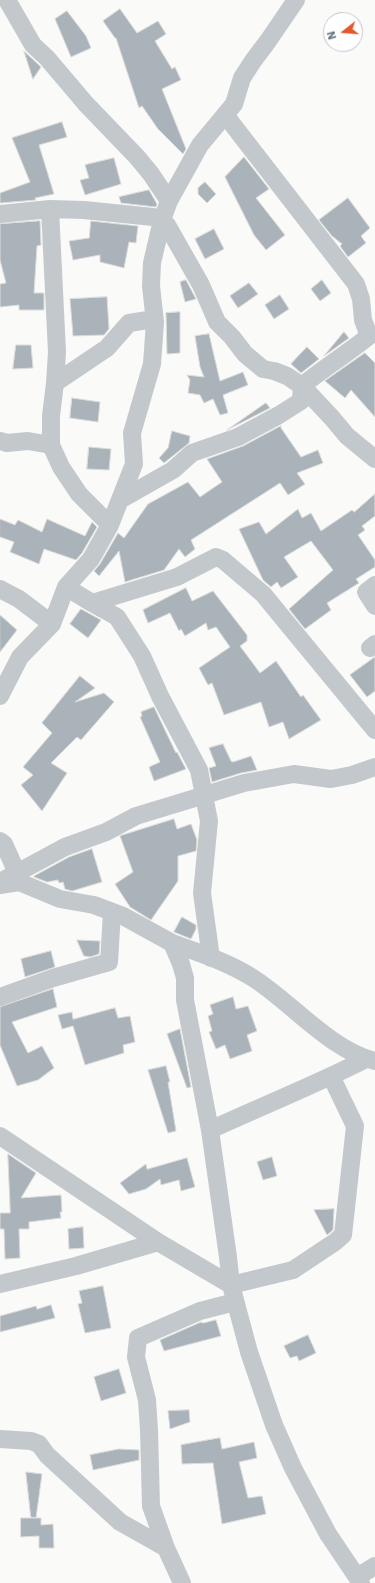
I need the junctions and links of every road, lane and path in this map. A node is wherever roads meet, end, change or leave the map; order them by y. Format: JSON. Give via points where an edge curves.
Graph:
{"nodes":[{"id":1,"x":6,"y":0,"type":"edge"},
{"id":2,"x":296,"y":0,"type":"edge"},
{"id":3,"x":226,"y":116,"type":"junction"},
{"id":4,"x":169,"y":201,"type":"junction"},
{"id":5,"x":50,"y":209,"type":"junction"},
{"id":6,"x":0,"y":214,"type":"edge"},
{"id":7,"x":162,"y":220,"type":"junction"},
{"id":8,"x":154,"y":319,"type":"junction"},
{"id":9,"x":55,"y":383,"type":"junction"},
{"id":10,"x":302,"y":386,"type":"junction"},
{"id":11,"x":0,"y":440,"type":"edge"},
{"id":12,"x":51,"y":445,"type":"junction"},
{"id":13,"x":375,"y":459,"type":"edge"},
{"id":14,"x":120,"y":500,"type":"junction"},
{"id":15,"x":110,"y":525,"type":"junction"},
{"id":16,"x":375,"y":585,"type":"edge"},
{"id":17,"x":66,"y":587,"type":"junction"},
{"id":18,"x":0,"y":589,"type":"edge"},
{"id":19,"x":92,"y":603,"type":"junction"},
{"id":20,"x":375,"y":606,"type":"edge"},
{"id":21,"x":52,"y":624,"type":"junction"},
{"id":22,"x":0,"y":696,"type":"edge"},
{"id":23,"x":375,"y":730,"type":"edge"},
{"id":24,"x":375,"y":767,"type":"edge"},
{"id":25,"x":205,"y":795,"type":"junction"},
{"id":26,"x":0,"y":841,"type":"edge"},
{"id":27,"x":17,"y":873,"type":"junction"},
{"id":28,"x":0,"y":884,"type":"edge"},
{"id":29,"x":112,"y":912,"type":"junction"},
{"id":30,"x":172,"y":943,"type":"junction"},
{"id":31,"x":211,"y":958,"type":"junction"},
{"id":32,"x":0,"y":998,"type":"edge"},
{"id":33,"x":370,"y":1060,"type":"edge"},
{"id":34,"x":331,"y":1076,"type":"junction"},
{"id":35,"x":210,"y":1130,"type":"junction"},
{"id":36,"x":0,"y":1136,"type":"edge"},
{"id":37,"x":158,"y":1242,"type":"junction"},
{"id":38,"x":0,"y":1284,"type":"edge"},
{"id":39,"x":233,"y":1293,"type":"junction"},
{"id":40,"x":0,"y":1439,"type":"edge"},
{"id":41,"x":166,"y":1548,"type":"junction"},
{"id":42,"x":375,"y":1566,"type":"edge"},
{"id":43,"x":359,"y":1580,"type":"edge"},
{"id":44,"x":182,"y":1583,"type":"edge"}],
"edges":[{"from":1,"to":4,"type":"street","via":[[33,45],[86,104],[138,156]]},
{"from":2,"to":3,"type":"street","via":[[242,78],[234,104]]},
{"from":3,"to":4,"type":"street","via":[[200,145]]},
{"from":3,"to":10,"type":"street","via":[[356,284],[360,298],[363,320],[369,336]]},
{"from":4,"to":7,"type":"street"},
{"from":5,"to":6,"type":"street"},
{"from":5,"to":7,"type":"street","via":[[84,210]]},
{"from":5,"to":9,"type":"street","via":[[57,352]]},
{"from":7,"to":8,"type":"street","via":[[152,263]]},
{"from":7,"to":10,"type":"street","via":[[201,285],[217,322],[255,364],[287,376]]},
{"from":8,"to":9,"type":"street","via":[[129,323],[107,348]]},
{"from":8,"to":14,"type":"street","via":[[152,364],[132,433],[134,464]]},
{"from":9,"to":12,"type":"street"},
{"from":10,"to":13,"type":"street","via":[[347,436]]},
{"from":10,"to":14,"type":"street","via":[[301,400],[279,415],[238,436],[192,453],[173,470]]},
{"from":11,"to":12,"type":"street","via":[[7,443]]},
{"from":12,"to":15,"type":"street","via":[[61,467],[79,494]]},
{"from":14,"to":15,"type":"street"},
{"from":15,"to":17,"type":"street","via":[[91,559]]},
{"from":16,"to":20,"type":"street","via":[[366,592]]},
{"from":17,"to":19,"type":"street"},
{"from":17,"to":21,"type":"street"},
{"from":18,"to":21,"type":"street","via":[[19,599]]},
{"from":19,"to":23,"type":"street","via":[[177,577],[216,557],[223,560],[263,594]]},
{"from":19,"to":25,"type":"street","via":[[117,617],[142,656],[199,770]]},
{"from":21,"to":22,"type":"street","via":[[20,657]]},
{"from":24,"to":25,"type":"street","via":[[331,779],[294,774],[244,783]]},
{"from":25,"to":27,"type":"street","via":[[136,816],[106,832],[65,847]]},
{"from":25,"to":31,"type":"street","via":[[209,821],[202,893]]},
{"from":26,"to":27,"type":"street","via":[[4,844]]},
{"from":27,"to":28,"type":"street"},
{"from":28,"to":29,"type":"street","via":[[19,882],[60,899],[94,905]]},
{"from":29,"to":30,"type":"street"},
{"from":29,"to":32,"type":"street","via":[[109,962],[53,978]]},
{"from":30,"to":31,"type":"street"},
{"from":30,"to":35,"type":"street","via":[[185,978],[185,1000]]},
{"from":31,"to":33,"type":"street","via":[[252,977],[341,1046]]},
{"from":33,"to":34,"type":"street"},
{"from":34,"to":35,"type":"street"},
{"from":34,"to":39,"type":"street","via":[[355,1126],[343,1235],[292,1270]]},
{"from":35,"to":39,"type":"street"},
{"from":36,"to":37,"type":"street"},
{"from":37,"to":38,"type":"street","via":[[76,1266]]},
{"from":37,"to":39,"type":"street"},
{"from":39,"to":41,"type":"street","via":[[200,1311],[138,1338],[136,1357],[147,1400],[152,1506]]},
{"from":39,"to":43,"type":"street","via":[[252,1360],[285,1451],[317,1515]]},
{"from":40,"to":41,"type":"street","via":[[31,1440],[39,1444],[47,1455],[120,1522]]},
{"from":41,"to":44,"type":"street"},
{"from":42,"to":43,"type":"street"}]}
